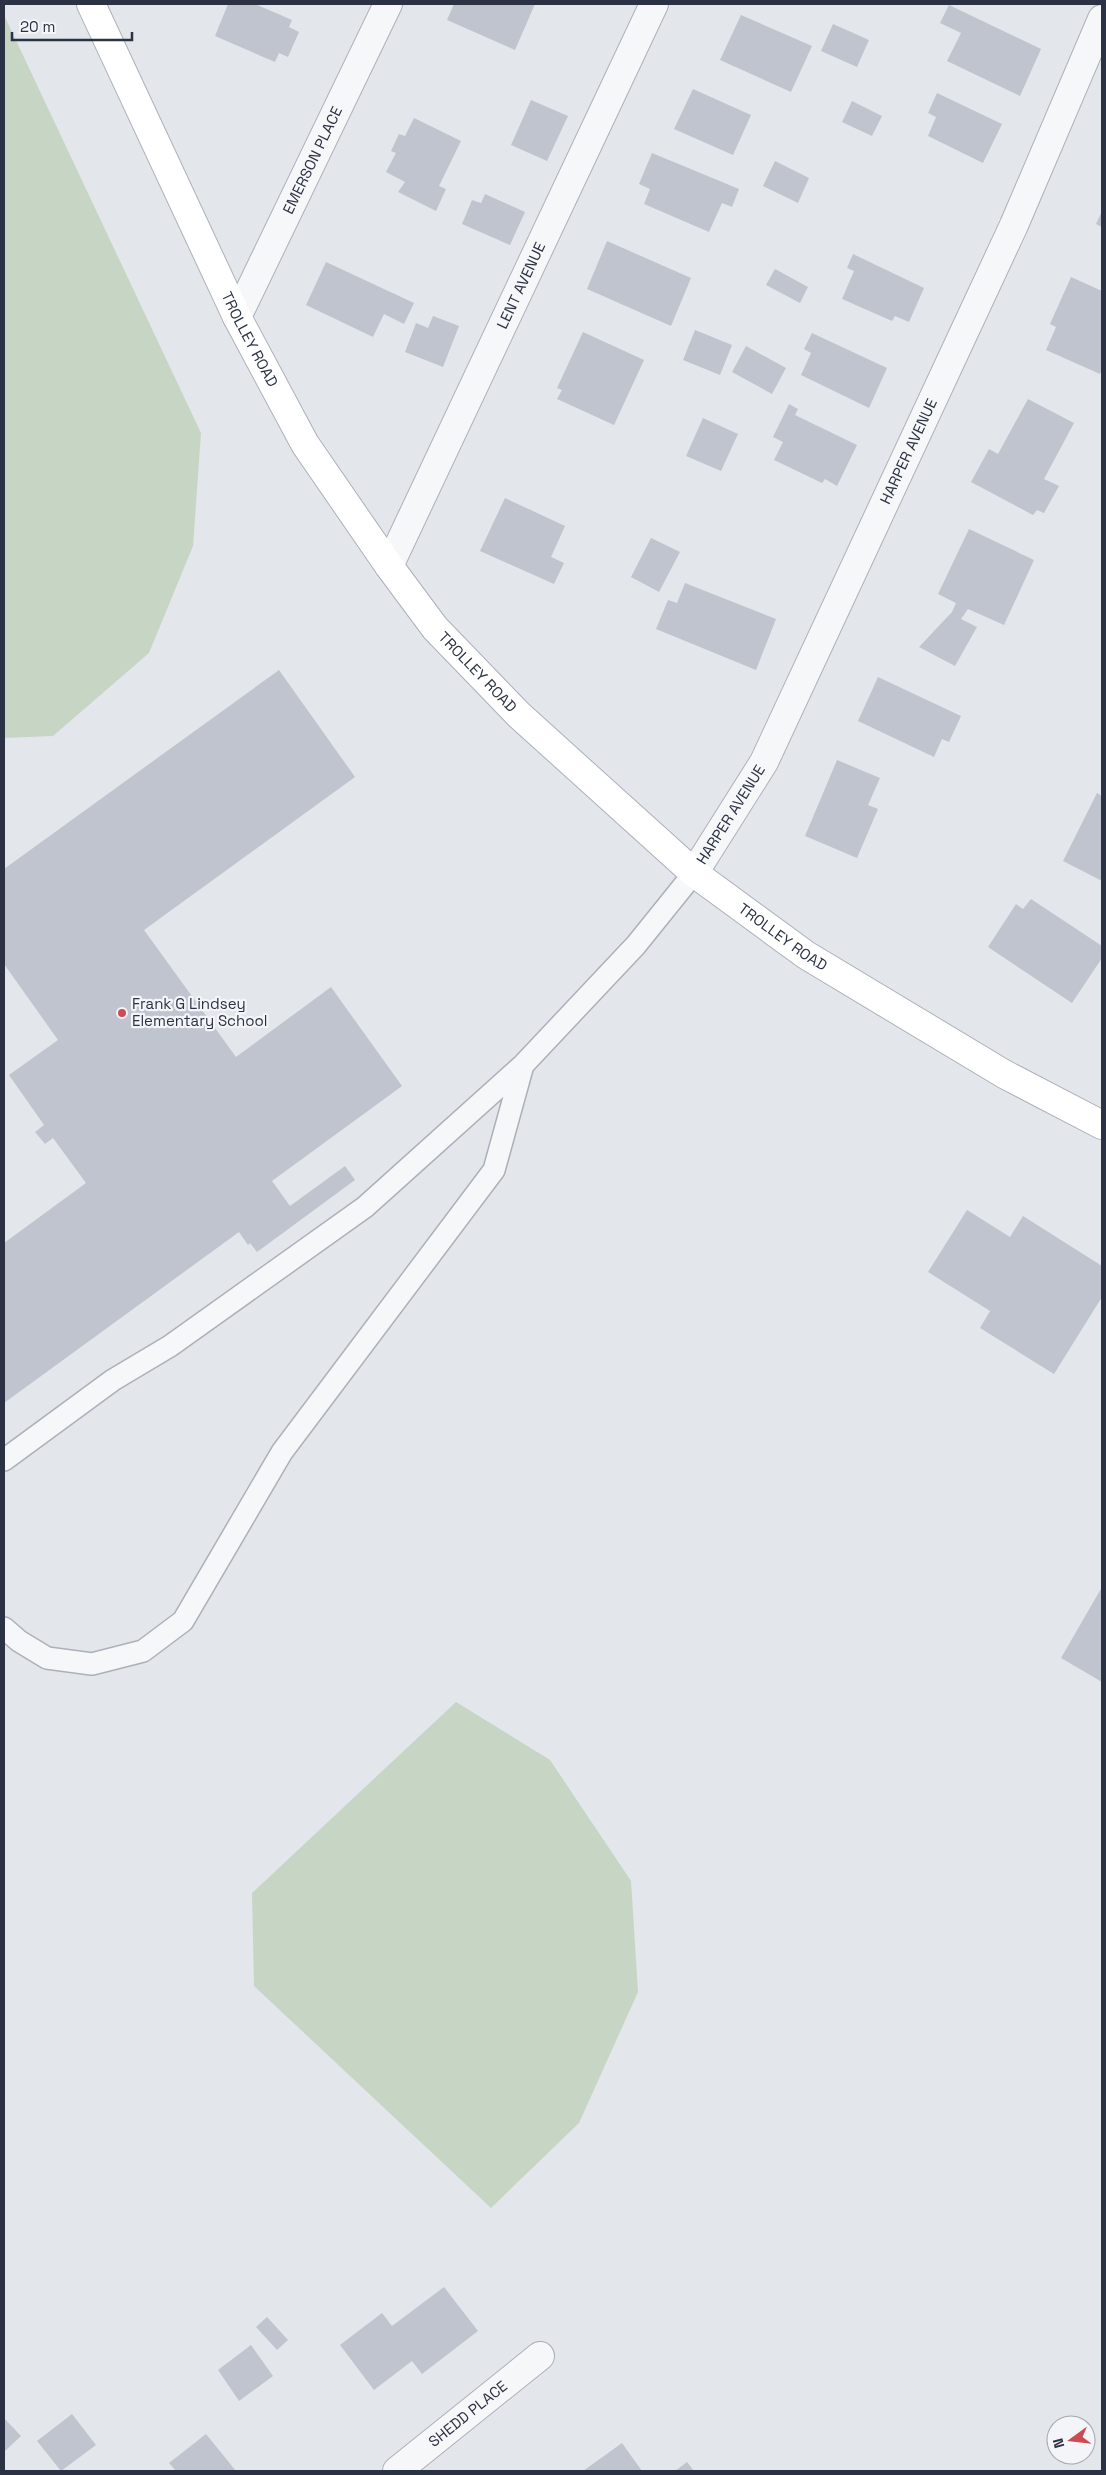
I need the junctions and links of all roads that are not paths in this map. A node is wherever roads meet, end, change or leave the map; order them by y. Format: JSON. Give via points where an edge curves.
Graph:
{"nodes":[{"id":1,"x":91,"y":4,"type":"edge"},
{"id":2,"x":388,"y":4,"type":"edge"},
{"id":3,"x":654,"y":4,"type":"edge"},
{"id":4,"x":1102,"y":19,"type":"edge"},
{"id":5,"x":237,"y":317,"type":"junction"},
{"id":6,"x":388,"y":566,"type":"junction"},
{"id":7,"x":694,"y":873,"type":"junction"},
{"id":8,"x":524,"y":1065,"type":"junction"},
{"id":9,"x":1102,"y":1125,"type":"edge"},
{"id":10,"x":4,"y":1460,"type":"edge"},
{"id":11,"x":4,"y":1628,"type":"edge"},
{"id":12,"x":540,"y":2356,"type":"dead end"},
{"id":13,"x":397,"y":2471,"type":"edge"}],
"edges":[{"from":1,"to":5,"type":"street","name":"TROLLEY ROAD"},
{"from":2,"to":5,"type":"street","name":"EMERSON PLACE"},
{"from":3,"to":6,"type":"street","name":"LENT AVENUE"},
{"from":4,"to":7,"type":"street","name":"HARPER AVENUE","via":[[1014,225],[768,753]]},
{"from":5,"to":6,"type":"street","name":"TROLLEY ROAD","via":[[305,444]]},
{"from":6,"to":7,"type":"street","name":"TROLLEY ROAD","via":[[435,628],[519,715]]},
{"from":7,"to":8,"type":"lane","via":[[636,945]]},
{"from":7,"to":9,"type":"street","name":"TROLLEY ROAD","via":[[806,955],[1004,1074]]},
{"from":8,"to":10,"type":"lane","via":[[365,1207],[170,1346],[112,1380]]},
{"from":8,"to":11,"type":"lane","via":[[494,1170],[282,1452],[183,1621],[143,1652],[92,1664],[48,1658]]},
{"from":12,"to":13,"type":"street","name":"SHEDD PLACE"}]}
